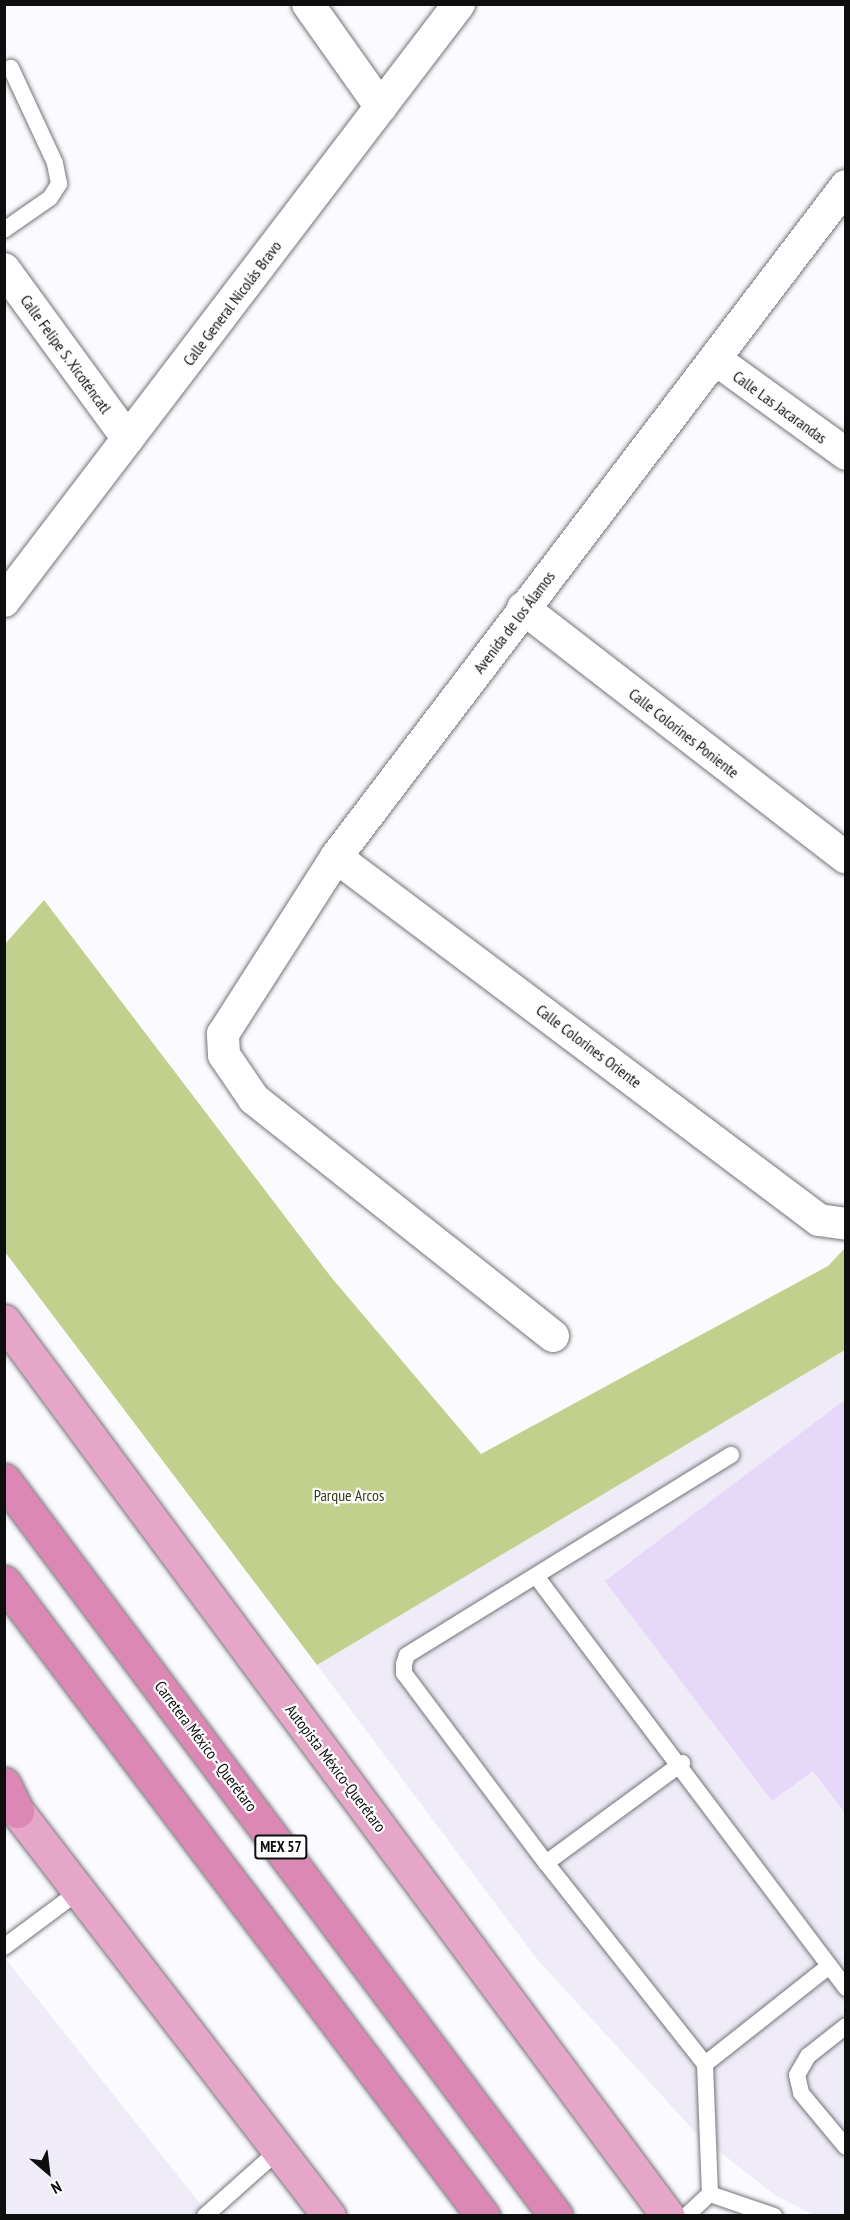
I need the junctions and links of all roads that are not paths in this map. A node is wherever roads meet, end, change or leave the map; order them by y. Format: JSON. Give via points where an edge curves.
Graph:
{"nodes":[{"id":1,"x":308,"y":4,"type":"edge"},
{"id":2,"x":459,"y":4,"type":"edge"},
{"id":3,"x":11,"y":68,"type":"dead end"},
{"id":4,"x":381,"y":107,"type":"junction"},
{"id":5,"x":846,"y":186,"type":"edge"},
{"id":6,"x":4,"y":230,"type":"edge"},
{"id":7,"x":4,"y":269,"type":"edge"},
{"id":8,"x":715,"y":359,"type":"junction"},
{"id":9,"x":128,"y":439,"type":"junction"},
{"id":10,"x":846,"y":454,"type":"edge"},
{"id":11,"x":4,"y":601,"type":"edge"},
{"id":12,"x":524,"y":608,"type":"junction"},
{"id":13,"x":336,"y":857,"type":"junction"},
{"id":14,"x":846,"y":858,"type":"edge"},
{"id":15,"x":846,"y":1224,"type":"edge"},
{"id":16,"x":4,"y":1321,"type":"edge"},
{"id":17,"x":553,"y":1335,"type":"dead end"},
{"id":18,"x":731,"y":1455,"type":"dead end"},
{"id":19,"x":4,"y":1480,"type":"edge"},
{"id":20,"x":536,"y":1576,"type":"junction"},
{"id":21,"x":4,"y":1582,"type":"edge"},
{"id":22,"x":682,"y":1763,"type":"junction"},
{"id":23,"x":9,"y":1796,"type":"edge"},
{"id":24,"x":546,"y":1863,"type":"junction"},
{"id":25,"x":79,"y":1891,"type":"junction"},
{"id":26,"x":4,"y":1947,"type":"edge"},
{"id":27,"x":829,"y":1966,"type":"junction"},
{"id":28,"x":846,"y":1988,"type":"edge"},
{"id":29,"x":846,"y":2026,"type":"edge"},
{"id":30,"x":705,"y":2064,"type":"junction"},
{"id":31,"x":846,"y":2147,"type":"edge"},
{"id":32,"x":279,"y":2150,"type":"junction"},
{"id":33,"x":710,"y":2194,"type":"junction"},
{"id":34,"x":205,"y":2216,"type":"edge"},
{"id":35,"x":329,"y":2216,"type":"edge"},
{"id":36,"x":483,"y":2216,"type":"edge"},
{"id":37,"x":556,"y":2216,"type":"edge"},
{"id":38,"x":668,"y":2216,"type":"edge"},
{"id":39,"x":686,"y":2216,"type":"edge"},
{"id":40,"x":774,"y":2216,"type":"edge"}],
"edges":[{"from":1,"to":4,"type":"street"},
{"from":2,"to":4,"type":"street","name":"Calle General Nicolás Bravo"},
{"from":3,"to":6,"type":"lane","via":[[55,163],[58,184],[50,198]]},
{"from":4,"to":9,"type":"street","name":"Calle General Nicolás Bravo"},
{"from":5,"to":8,"type":"street","name":"Avenida de los Álamos"},
{"from":7,"to":9,"type":"street","name":"Calle Felipe S. Xicoténcatl"},
{"from":8,"to":10,"type":"street","name":"Calle Las Jacarandas"},
{"from":8,"to":12,"type":"street","name":"Avenida de los Álamos"},
{"from":9,"to":11,"type":"street","name":"Calle General Nicolás Bravo"},
{"from":12,"to":13,"type":"street","name":"Avenida de los Álamos"},
{"from":12,"to":14,"type":"street","name":"Calle Colorines Poniente"},
{"from":13,"to":15,"type":"street","name":"Calle Colorines Oriente","via":[[819,1220]]},
{"from":13,"to":17,"type":"street","name":"Avenida de los Álamos","via":[[223,1034],[224,1055],[234,1075],[254,1098]]},
{"from":16,"to":38,"type":"main road","name":"Autopista México-Querétaro"},
{"from":18,"to":20,"type":"lane"},
{"from":19,"to":37,"type":"highway","name":"Carretera México - Querétaro","number":"MEX 57"},
{"from":20,"to":22,"type":"lane"},
{"from":20,"to":24,"type":"lane","via":[[407,1655],[404,1673]]},
{"from":21,"to":36,"type":"highway"},
{"from":22,"to":24,"type":"lane"},
{"from":22,"to":27,"type":"lane"},
{"from":23,"to":25,"type":"main road"},
{"from":24,"to":30,"type":"lane"},
{"from":25,"to":26,"type":"lane"},
{"from":25,"to":32,"type":"main road"},
{"from":27,"to":28,"type":"lane"},
{"from":27,"to":30,"type":"lane"},
{"from":29,"to":31,"type":"lane","via":[[808,2056],[797,2075],[801,2093]]},
{"from":30,"to":33,"type":"lane"},
{"from":32,"to":34,"type":"lane"},
{"from":32,"to":35,"type":"main road"},
{"from":33,"to":39,"type":"lane"},
{"from":33,"to":40,"type":"lane"}]}
